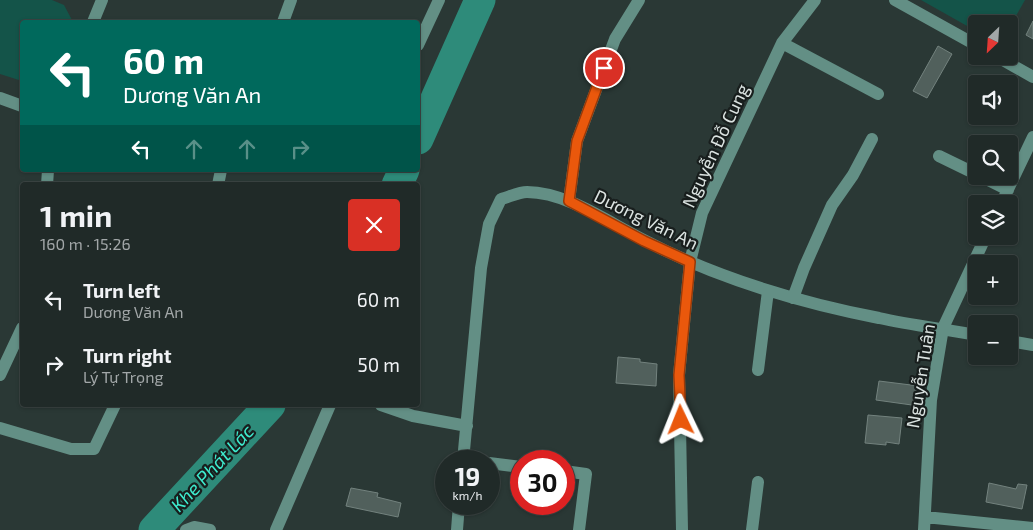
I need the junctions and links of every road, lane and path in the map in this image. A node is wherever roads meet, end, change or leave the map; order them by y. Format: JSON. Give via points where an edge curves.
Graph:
{"nodes":[{"id":1,"x":102,"y":0,"type":"edge"},
{"id":2,"x":291,"y":0,"type":"edge"},
{"id":3,"x":439,"y":0,"type":"edge"},
{"id":4,"x":639,"y":0,"type":"edge"},
{"id":5,"x":816,"y":0,"type":"edge"},
{"id":6,"x":895,"y":0,"type":"edge"},
{"id":7,"x":94,"y":20,"type":"edge"},
{"id":8,"x":284,"y":20,"type":"edge"},
{"id":9,"x":420,"y":41,"type":"edge"},
{"id":10,"x":968,"y":41,"type":"edge"},
{"id":11,"x":782,"y":44,"type":"junction"},
{"id":12,"x":1012,"y":65,"type":"edge"},
{"id":13,"x":1033,"y":77,"type":"edge"},
{"id":14,"x":878,"y":94,"type":"dead end"},
{"id":15,"x":0,"y":98,"type":"edge"},
{"id":16,"x":20,"y":105,"type":"edge"},
{"id":17,"x":1033,"y":136,"type":"edge"},
{"id":18,"x":872,"y":139,"type":"dead end"},
{"id":19,"x":939,"y":156,"type":"dead end"},
{"id":20,"x":968,"y":170,"type":"edge"},
{"id":21,"x":998,"y":185,"type":"edge"},
{"id":22,"x":1008,"y":190,"type":"junction"},
{"id":23,"x":1006,"y":195,"type":"edge"},
{"id":24,"x":569,"y":201,"type":"junction"},
{"id":25,"x":982,"y":245,"type":"edge"},
{"id":26,"x":690,"y":262,"type":"junction"},
{"id":27,"x":768,"y":291,"type":"junction"},
{"id":28,"x":793,"y":298,"type":"junction"},
{"id":29,"x":943,"y":328,"type":"junction"},
{"id":30,"x":20,"y":332,"type":"edge"},
{"id":31,"x":968,"y":333,"type":"edge"},
{"id":32,"x":1018,"y":342,"type":"edge"},
{"id":33,"x":1033,"y":345,"type":"edge"},
{"id":34,"x":758,"y":370,"type":"dead end"},
{"id":35,"x":0,"y":375,"type":"edge"},
{"id":36,"x":114,"y":407,"type":"edge"},
{"id":37,"x":329,"y":407,"type":"edge"},
{"id":38,"x":387,"y":407,"type":"edge"},
{"id":39,"x":467,"y":426,"type":"junction"},
{"id":40,"x":0,"y":428,"type":"edge"},
{"id":41,"x":466,"y":450,"type":"edge"},
{"id":42,"x":575,"y":472,"type":"edge"},
{"id":43,"x":758,"y":482,"type":"dead end"},
{"id":44,"x":458,"y":515,"type":"edge"},
{"id":45,"x":925,"y":517,"type":"junction"},
{"id":46,"x":1033,"y":528,"type":"edge"},
{"id":47,"x":186,"y":530,"type":"edge"},
{"id":48,"x":210,"y":530,"type":"edge"},
{"id":49,"x":276,"y":530,"type":"edge"},
{"id":50,"x":457,"y":530,"type":"edge"},
{"id":51,"x":579,"y":530,"type":"edge"},
{"id":52,"x":682,"y":530,"type":"edge"},
{"id":53,"x":752,"y":530,"type":"edge"},
{"id":54,"x":924,"y":530,"type":"edge"}],
"edges":[{"from":1,"to":7,"type":"street"},
{"from":2,"to":8,"type":"street"},
{"from":3,"to":9,"type":"street"},
{"from":4,"to":24,"type":"street","via":[[615,39],[577,141]]},
{"from":5,"to":11,"type":"street","name":"Nguyễn Đỗ Cung"},
{"from":6,"to":10,"type":"street"},
{"from":11,"to":14,"type":"street"},
{"from":11,"to":26,"type":"street","name":"Nguyễn Đỗ Cung","via":[[702,214]]},
{"from":12,"to":13,"type":"street"},
{"from":15,"to":16,"type":"street"},
{"from":17,"to":22,"type":"street"},
{"from":18,"to":28,"type":"street","via":[[832,205]]},
{"from":19,"to":20,"type":"street"},
{"from":21,"to":22,"type":"street"},
{"from":22,"to":23,"type":"street"},
{"from":24,"to":26,"type":"street","name":"Dương Văn An"},
{"from":24,"to":39,"type":"street","name":"Dương Văn An","via":[[526,192],[501,199],[489,224],[481,268]]},
{"from":25,"to":29,"type":"street","name":"Nguyễn Tuân"},
{"from":26,"to":27,"type":"street","name":"Dương Văn An"},
{"from":26,"to":52,"type":"street","name":"Nguyễn Đỗ Cung","via":[[679,375]]},
{"from":27,"to":28,"type":"street","name":"Dương Văn An"},
{"from":27,"to":34,"type":"street"},
{"from":28,"to":29,"type":"street","name":"Dương Văn An","via":[[879,318]]},
{"from":29,"to":31,"type":"street","name":"Dương Văn An"},
{"from":29,"to":45,"type":"street","name":"Nguyễn Tuân","via":[[932,400]]},
{"from":30,"to":35,"type":"street"},
{"from":32,"to":33,"type":"street"},
{"from":36,"to":40,"type":"street","via":[[94,449],[71,450]]},
{"from":37,"to":49,"type":"street"},
{"from":38,"to":39,"type":"street","via":[[413,416]]},
{"from":39,"to":41,"type":"street","name":"Dương Văn An"},
{"from":42,"to":51,"type":"street","via":[[586,474]]},
{"from":43,"to":53,"type":"street"},
{"from":44,"to":50,"type":"street"},
{"from":45,"to":46,"type":"street"},
{"from":45,"to":54,"type":"street","name":"Nguyễn Tuân"},
{"from":47,"to":48,"type":"street","via":[[202,527]]}]}
